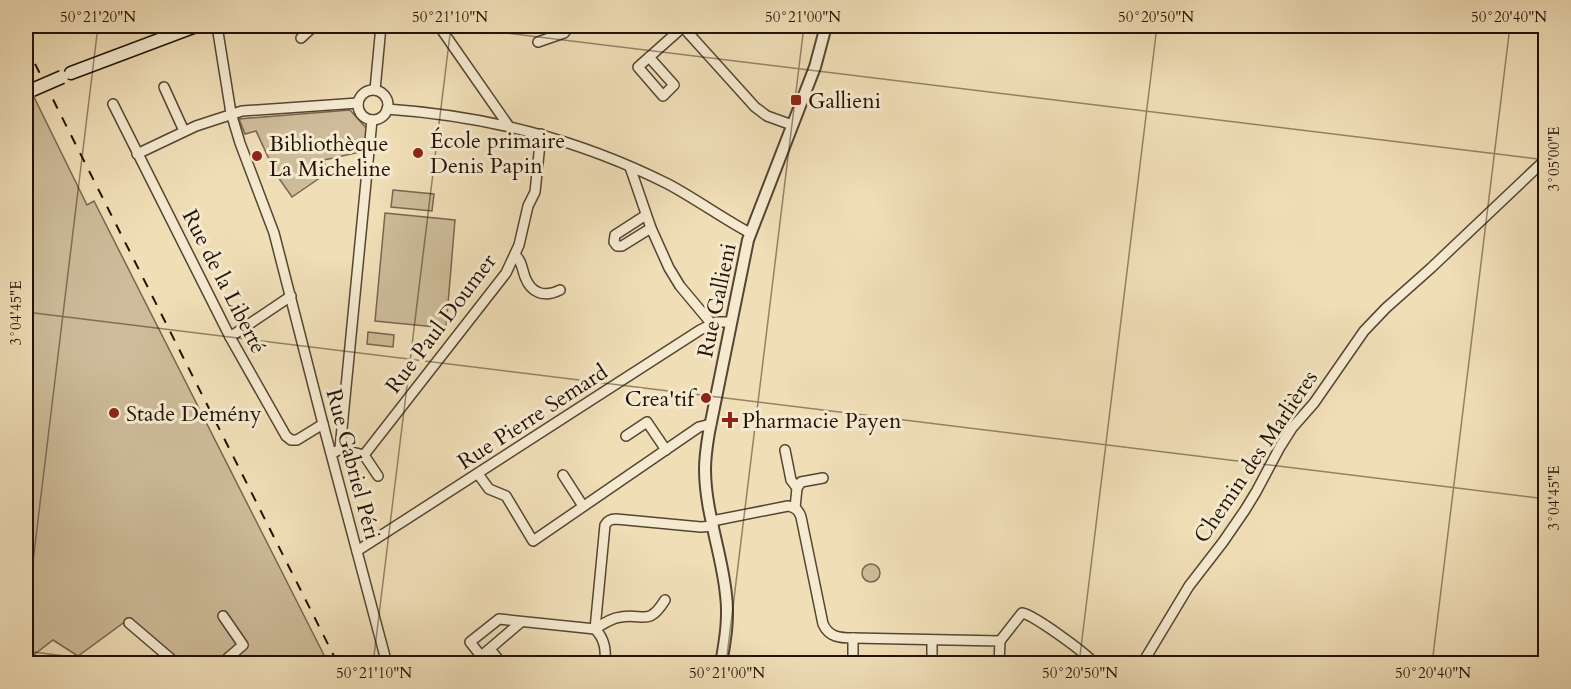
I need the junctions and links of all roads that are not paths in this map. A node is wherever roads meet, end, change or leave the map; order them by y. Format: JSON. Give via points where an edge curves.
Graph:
{"nodes":[{"id":1,"x":179,"y":26,"type":"edge"},
{"id":2,"x":196,"y":26,"type":"edge"},
{"id":3,"x":217,"y":26,"type":"edge"},
{"id":4,"x":314,"y":26,"type":"edge"},
{"id":5,"x":381,"y":26,"type":"edge"},
{"id":6,"x":439,"y":26,"type":"edge"},
{"id":7,"x":568,"y":26,"type":"edge"},
{"id":8,"x":579,"y":26,"type":"edge"},
{"id":9,"x":682,"y":26,"type":"edge"},
{"id":10,"x":826,"y":26,"type":"edge"},
{"id":11,"x":301,"y":38,"type":"dead end"},
{"id":12,"x":538,"y":42,"type":"dead end"},
{"id":13,"x":649,"y":57,"type":"dead end"},
{"id":14,"x":67,"y":75,"type":"junction"},
{"id":15,"x":164,"y":87,"type":"dead end"},
{"id":16,"x":375,"y":90,"type":"junction"},
{"id":17,"x":29,"y":91,"type":"edge"},
{"id":18,"x":358,"y":103,"type":"junction"},
{"id":19,"x":113,"y":104,"type":"dead end"},
{"id":20,"x":387,"y":109,"type":"junction"},
{"id":21,"x":231,"y":113,"type":"junction"},
{"id":22,"x":372,"y":120,"type":"junction"},
{"id":23,"x":507,"y":125,"type":"junction"},
{"id":24,"x":792,"y":125,"type":"junction"},
{"id":25,"x":184,"y":131,"type":"junction"},
{"id":26,"x":541,"y":134,"type":"junction"},
{"id":27,"x":137,"y":154,"type":"junction"},
{"id":28,"x":1545,"y":159,"type":"edge"},
{"id":29,"x":630,"y":166,"type":"junction"},
{"id":30,"x":646,"y":215,"type":"junction"},
{"id":31,"x":651,"y":228,"type":"junction"},
{"id":32,"x":750,"y":233,"type":"junction"},
{"id":33,"x":515,"y":255,"type":"junction"},
{"id":34,"x":560,"y":290,"type":"dead end"},
{"id":35,"x":291,"y":296,"type":"junction"},
{"id":36,"x":731,"y":322,"type":"junction"},
{"id":37,"x":711,"y":323,"type":"junction"},
{"id":38,"x":230,"y":337,"type":"junction"},
{"id":39,"x":323,"y":423,"type":"junction"},
{"id":40,"x":711,"y":424,"type":"junction"},
{"id":41,"x":626,"y":436,"type":"dead end"},
{"id":42,"x":340,"y":449,"type":"junction"},
{"id":43,"x":666,"y":450,"type":"junction"},
{"id":44,"x":785,"y":450,"type":"dead end"},
{"id":45,"x":331,"y":454,"type":"junction"},
{"id":46,"x":364,"y":454,"type":"junction"},
{"id":47,"x":478,"y":474,"type":"junction"},
{"id":48,"x":378,"y":476,"type":"dead end"},
{"id":49,"x":564,"y":476,"type":"dead end"},
{"id":50,"x":823,"y":478,"type":"dead end"},
{"id":51,"x":797,"y":488,"type":"junction"},
{"id":52,"x":583,"y":506,"type":"junction"},
{"id":53,"x":795,"y":508,"type":"junction"},
{"id":54,"x":713,"y":524,"type":"junction"},
{"id":55,"x":357,"y":551,"type":"junction"},
{"id":56,"x":665,"y":600,"type":"dead end"},
{"id":57,"x":223,"y":616,"type":"dead end"},
{"id":58,"x":521,"y":622,"type":"junction"},
{"id":59,"x":129,"y":623,"type":"dead end"},
{"id":60,"x":595,"y":629,"type":"junction"},
{"id":61,"x":853,"y":638,"type":"junction"},
{"id":62,"x":932,"y":640,"type":"junction"},
{"id":63,"x":999,"y":641,"type":"junction"},
{"id":64,"x":490,"y":649,"type":"junction"},
{"id":65,"x":481,"y":656,"type":"junction"},
{"id":66,"x":177,"y":663,"type":"edge"},
{"id":67,"x":221,"y":663,"type":"edge"},
{"id":68,"x":387,"y":663,"type":"edge"},
{"id":69,"x":472,"y":663,"type":"edge"},
{"id":70,"x":502,"y":663,"type":"edge"},
{"id":71,"x":605,"y":663,"type":"edge"},
{"id":72,"x":721,"y":663,"type":"edge"},
{"id":73,"x":853,"y":663,"type":"edge"},
{"id":74,"x":932,"y":663,"type":"edge"},
{"id":75,"x":999,"y":663,"type":"edge"},
{"id":76,"x":1095,"y":663,"type":"edge"},
{"id":77,"x":1142,"y":663,"type":"edge"}],
"edges":[{"from":1,"to":14,"type":"main road"},
{"from":2,"to":14,"type":"main road"},
{"from":3,"to":21,"type":"street","name":"Rue Gabriel Péri"},
{"from":4,"to":11,"type":"street"},
{"from":5,"to":16,"type":"street"},
{"from":6,"to":23,"type":"street"},
{"from":7,"to":8,"type":"street"},
{"from":7,"to":12,"type":"street","via":[[564,33]]},
{"from":9,"to":13,"type":"street"},
{"from":9,"to":24,"type":"street","via":[[755,107]]},
{"from":10,"to":24,"type":"street","name":"Rue Gallieni"},
{"from":14,"to":17,"type":"main road","bridge":true},
{"from":15,"to":25,"type":"street"},
{"from":16,"to":18,"type":"street","via":[[364,93]]},
{"from":16,"to":20,"type":"street","via":[[385,97]]},
{"from":18,"to":21,"type":"street"},
{"from":18,"to":22,"type":"street","via":[[362,114]]},
{"from":19,"to":27,"type":"street","name":"Rue de la Liberté"},
{"from":20,"to":22,"type":"street"},
{"from":20,"to":23,"type":"street"},
{"from":21,"to":25,"type":"street"},
{"from":21,"to":35,"type":"street","name":"Rue Gabriel Péri","via":[[269,218]]},
{"from":22,"to":42,"type":"street"},
{"from":23,"to":26,"type":"street"},
{"from":24,"to":32,"type":"street","name":"Rue Gallieni"},
{"from":25,"to":27,"type":"street"},
{"from":26,"to":29,"type":"street"},
{"from":26,"to":33,"type":"street","name":"Rue Paul Doumer","via":[[535,192]]},
{"from":27,"to":38,"type":"street","name":"Rue de la Liberté"},
{"from":28,"to":77,"type":"street","name":"Chemin des Marlières","via":[[1364,331],[1292,428],[1245,510],[1189,586]]},
{"from":29,"to":30,"type":"street"},
{"from":29,"to":32,"type":"street"},
{"from":30,"to":31,"type":"street"},
{"from":30,"to":31,"type":"street","via":[[615,235],[614,242],[622,246]]},
{"from":31,"to":37,"type":"street","via":[[676,280]]},
{"from":32,"to":36,"type":"street","name":"Rue Gallieni"},
{"from":33,"to":34,"type":"street","via":[[535,291],[548,295]]},
{"from":33,"to":46,"type":"street","name":"Rue Paul Doumer","via":[[502,279]]},
{"from":35,"to":38,"type":"street"},
{"from":35,"to":39,"type":"street","name":"Rue Gabriel Péri"},
{"from":36,"to":37,"type":"street"},
{"from":36,"to":40,"type":"street","name":"Rue Gallieni"},
{"from":37,"to":47,"type":"street","name":"Rue Pierre Semard"},
{"from":38,"to":39,"type":"street","name":"Rue de la Liberté","via":[[287,438],[298,439]]},
{"from":39,"to":45,"type":"street","name":"Rue Gabriel Péri"},
{"from":40,"to":43,"type":"street","via":[[699,427]]},
{"from":40,"to":54,"type":"street","name":"Rue Gallieni","via":[[705,469]]},
{"from":41,"to":43,"type":"street","via":[[647,422]]},
{"from":42,"to":45,"type":"street"},
{"from":42,"to":46,"type":"street"},
{"from":43,"to":52,"type":"street"},
{"from":44,"to":51,"type":"street","via":[[791,480]]},
{"from":45,"to":55,"type":"street","name":"Rue Gabriel Péri"},
{"from":46,"to":48,"type":"street"},
{"from":47,"to":52,"type":"street","via":[[489,489],[506,496],[533,541]]},
{"from":47,"to":55,"type":"street","name":"Rue Pierre Semard"},
{"from":49,"to":52,"type":"street"},
{"from":50,"to":51,"type":"street","via":[[801,482]]},
{"from":51,"to":53,"type":"street"},
{"from":53,"to":54,"type":"street","via":[[788,506]]},
{"from":53,"to":61,"type":"street","via":[[801,517],[826,631],[841,638]]},
{"from":54,"to":60,"type":"street","via":[[701,527],[609,520],[605,525]]},
{"from":54,"to":72,"type":"street","name":"Rue Gallieni","via":[[727,606]]},
{"from":55,"to":68,"type":"street","name":"Rue Gabriel Péri"},
{"from":56,"to":60,"type":"street","via":[[652,616],[618,617]]},
{"from":57,"to":67,"type":"street","via":[[243,645]]},
{"from":58,"to":60,"type":"street"},
{"from":58,"to":64,"type":"street"},
{"from":58,"to":65,"type":"street","via":[[499,619],[470,642]]},
{"from":59,"to":66,"type":"street"},
{"from":60,"to":71,"type":"street","via":[[605,646]]},
{"from":61,"to":62,"type":"street"},
{"from":61,"to":73,"type":"street"},
{"from":62,"to":63,"type":"street"},
{"from":62,"to":74,"type":"street"},
{"from":63,"to":75,"type":"street"},
{"from":63,"to":76,"type":"street","via":[[1022,613]]},
{"from":64,"to":65,"type":"street"},
{"from":64,"to":70,"type":"street"},
{"from":65,"to":69,"type":"street"}]}
